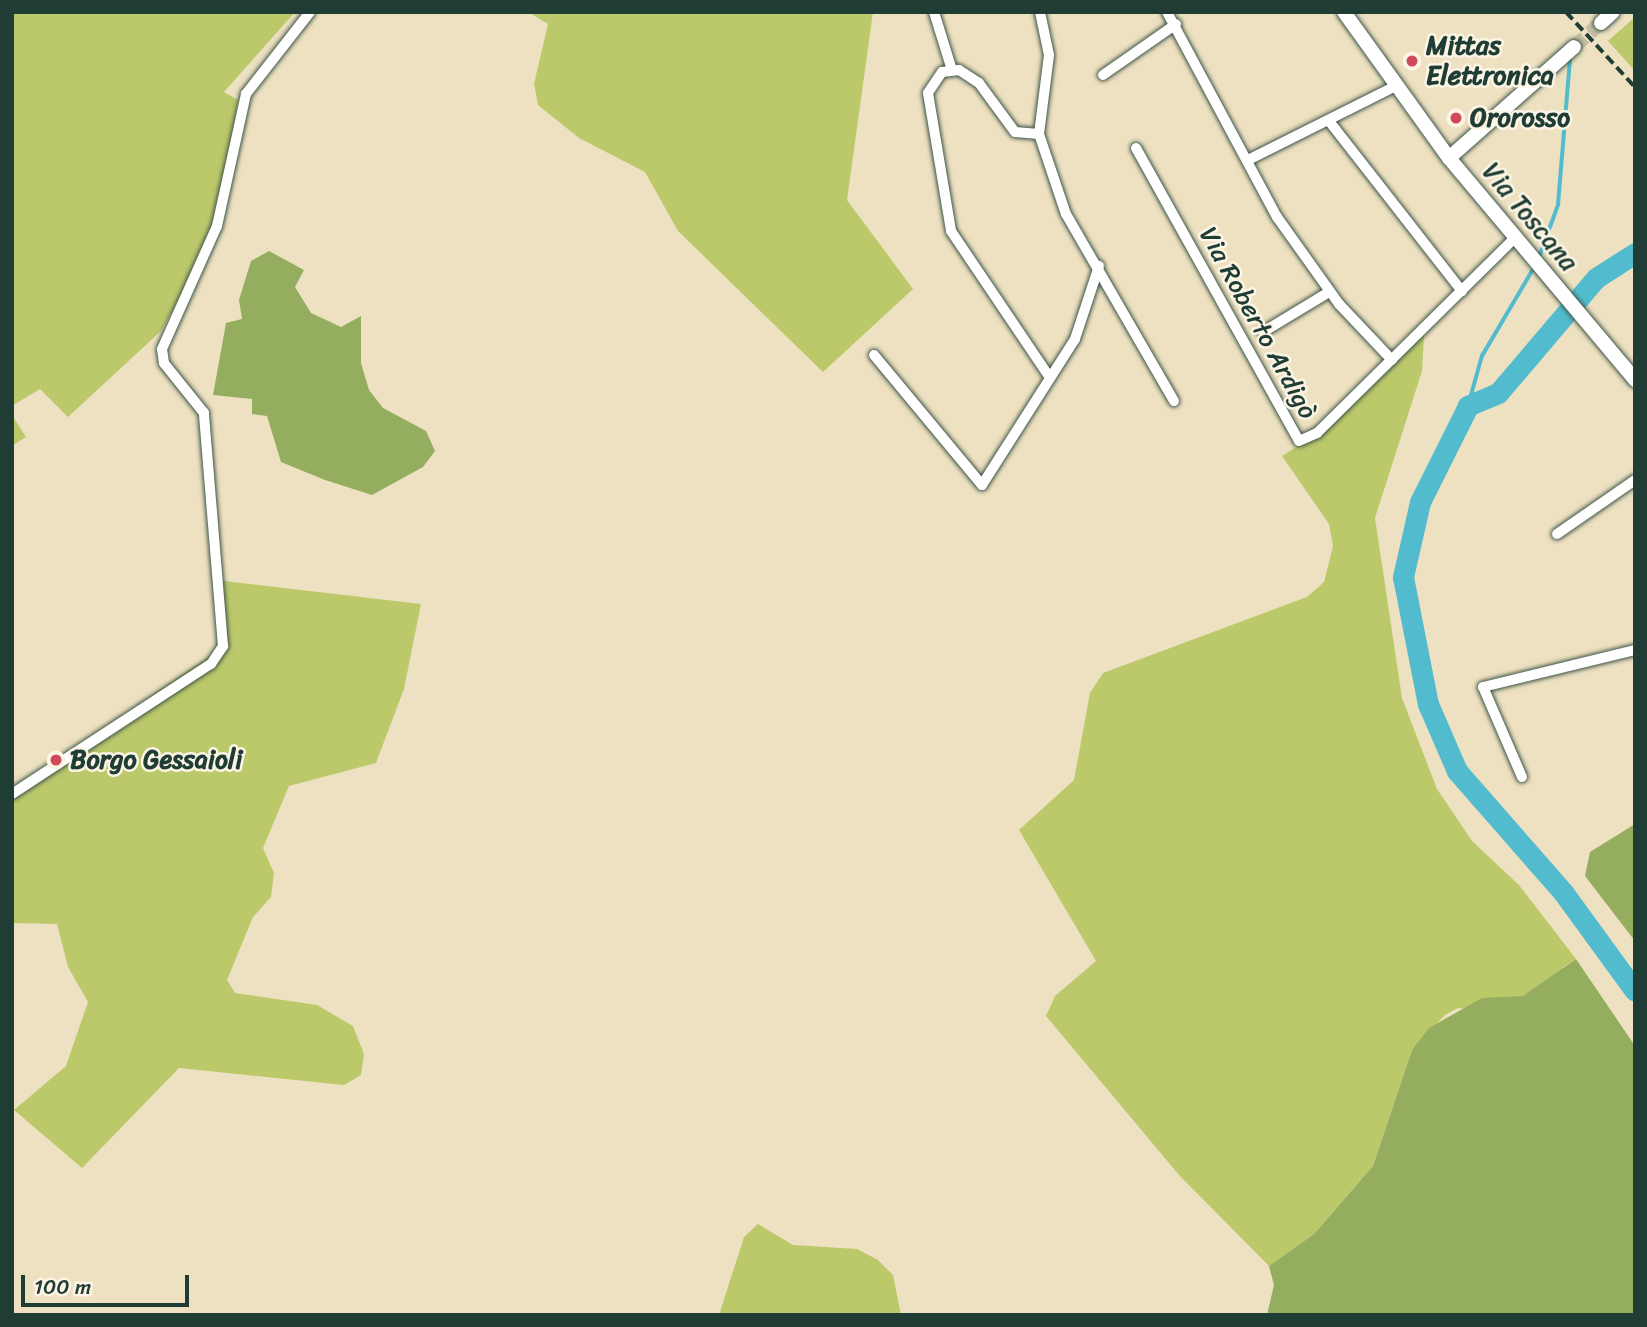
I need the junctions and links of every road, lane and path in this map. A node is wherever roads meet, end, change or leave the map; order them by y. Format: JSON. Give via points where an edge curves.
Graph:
{"nodes":[{"id":1,"x":310,"y":12,"type":"edge"},
{"id":2,"x":934,"y":12,"type":"edge"},
{"id":3,"x":1040,"y":12,"type":"edge"},
{"id":4,"x":1167,"y":12,"type":"edge"},
{"id":5,"x":1345,"y":12,"type":"edge"},
{"id":6,"x":1613,"y":12,"type":"edge"},
{"id":7,"x":1601,"y":23,"type":"tunnel mouth"},
{"id":8,"x":1176,"y":24,"type":"junction"},
{"id":9,"x":1574,"y":47,"type":"tunnel mouth"},
{"id":10,"x":952,"y":70,"type":"junction"},
{"id":11,"x":1103,"y":75,"type":"dead end"},
{"id":12,"x":1396,"y":86,"type":"junction"},
{"id":13,"x":1329,"y":121,"type":"junction"},
{"id":14,"x":1039,"y":134,"type":"junction"},
{"id":15,"x":1136,"y":148,"type":"dead end"},
{"id":16,"x":1448,"y":158,"type":"junction"},
{"id":17,"x":1248,"y":160,"type":"junction"},
{"id":18,"x":1515,"y":239,"type":"junction"},
{"id":19,"x":1099,"y":266,"type":"junction"},
{"id":20,"x":1462,"y":291,"type":"junction"},
{"id":21,"x":1329,"y":292,"type":"junction"},
{"id":22,"x":1263,"y":332,"type":"dead end"},
{"id":23,"x":874,"y":355,"type":"dead end"},
{"id":24,"x":1392,"y":360,"type":"junction"},
{"id":25,"x":1050,"y":378,"type":"junction"},
{"id":26,"x":1635,"y":380,"type":"edge"},
{"id":27,"x":1174,"y":401,"type":"dead end"},
{"id":28,"x":1635,"y":480,"type":"edge"},
{"id":29,"x":1557,"y":534,"type":"dead end"},
{"id":30,"x":1635,"y":650,"type":"edge"},
{"id":31,"x":1522,"y":777,"type":"dead end"},
{"id":32,"x":12,"y":794,"type":"edge"}],
"edges":[{"from":1,"to":32,"type":"street","via":[[246,94],[217,226],[162,349],[164,363],[204,413],[223,646],[211,664]]},
{"from":2,"to":10,"type":"street"},
{"from":3,"to":14,"type":"street","via":[[1049,55]]},
{"from":4,"to":8,"type":"street"},
{"from":5,"to":12,"type":"main road","name":"Via Toscana"},
{"from":6,"to":7,"type":"main road"},
{"from":8,"to":11,"type":"street"},
{"from":8,"to":17,"type":"street"},
{"from":9,"to":16,"type":"main road"},
{"from":10,"to":14,"type":"street","via":[[979,83],[1015,132]]},
{"from":10,"to":25,"type":"street","via":[[942,72],[928,93],[945,211],[963,256]]},
{"from":12,"to":13,"type":"street"},
{"from":12,"to":16,"type":"main road","name":"Via Toscana"},
{"from":13,"to":17,"type":"street"},
{"from":13,"to":20,"type":"street"},
{"from":14,"to":19,"type":"street","via":[[1066,214]]},
{"from":15,"to":24,"type":"street","name":"Via Roberto Ardigò","via":[[1299,441],[1309,440]]},
{"from":16,"to":18,"type":"main road","name":"Via Toscana"},
{"from":17,"to":21,"type":"street","via":[[1278,217]]},
{"from":18,"to":20,"type":"street","name":"Via Roberto Ardigò"},
{"from":18,"to":26,"type":"main road","name":"Via Toscana"},
{"from":19,"to":25,"type":"street","via":[[1074,339]]},
{"from":19,"to":27,"type":"street"},
{"from":20,"to":24,"type":"street","name":"Via Roberto Ardigò"},
{"from":21,"to":22,"type":"street"},
{"from":21,"to":24,"type":"street"},
{"from":23,"to":25,"type":"street","via":[[982,485]]},
{"from":28,"to":29,"type":"street"},
{"from":30,"to":31,"type":"street","via":[[1483,687]]}]}
